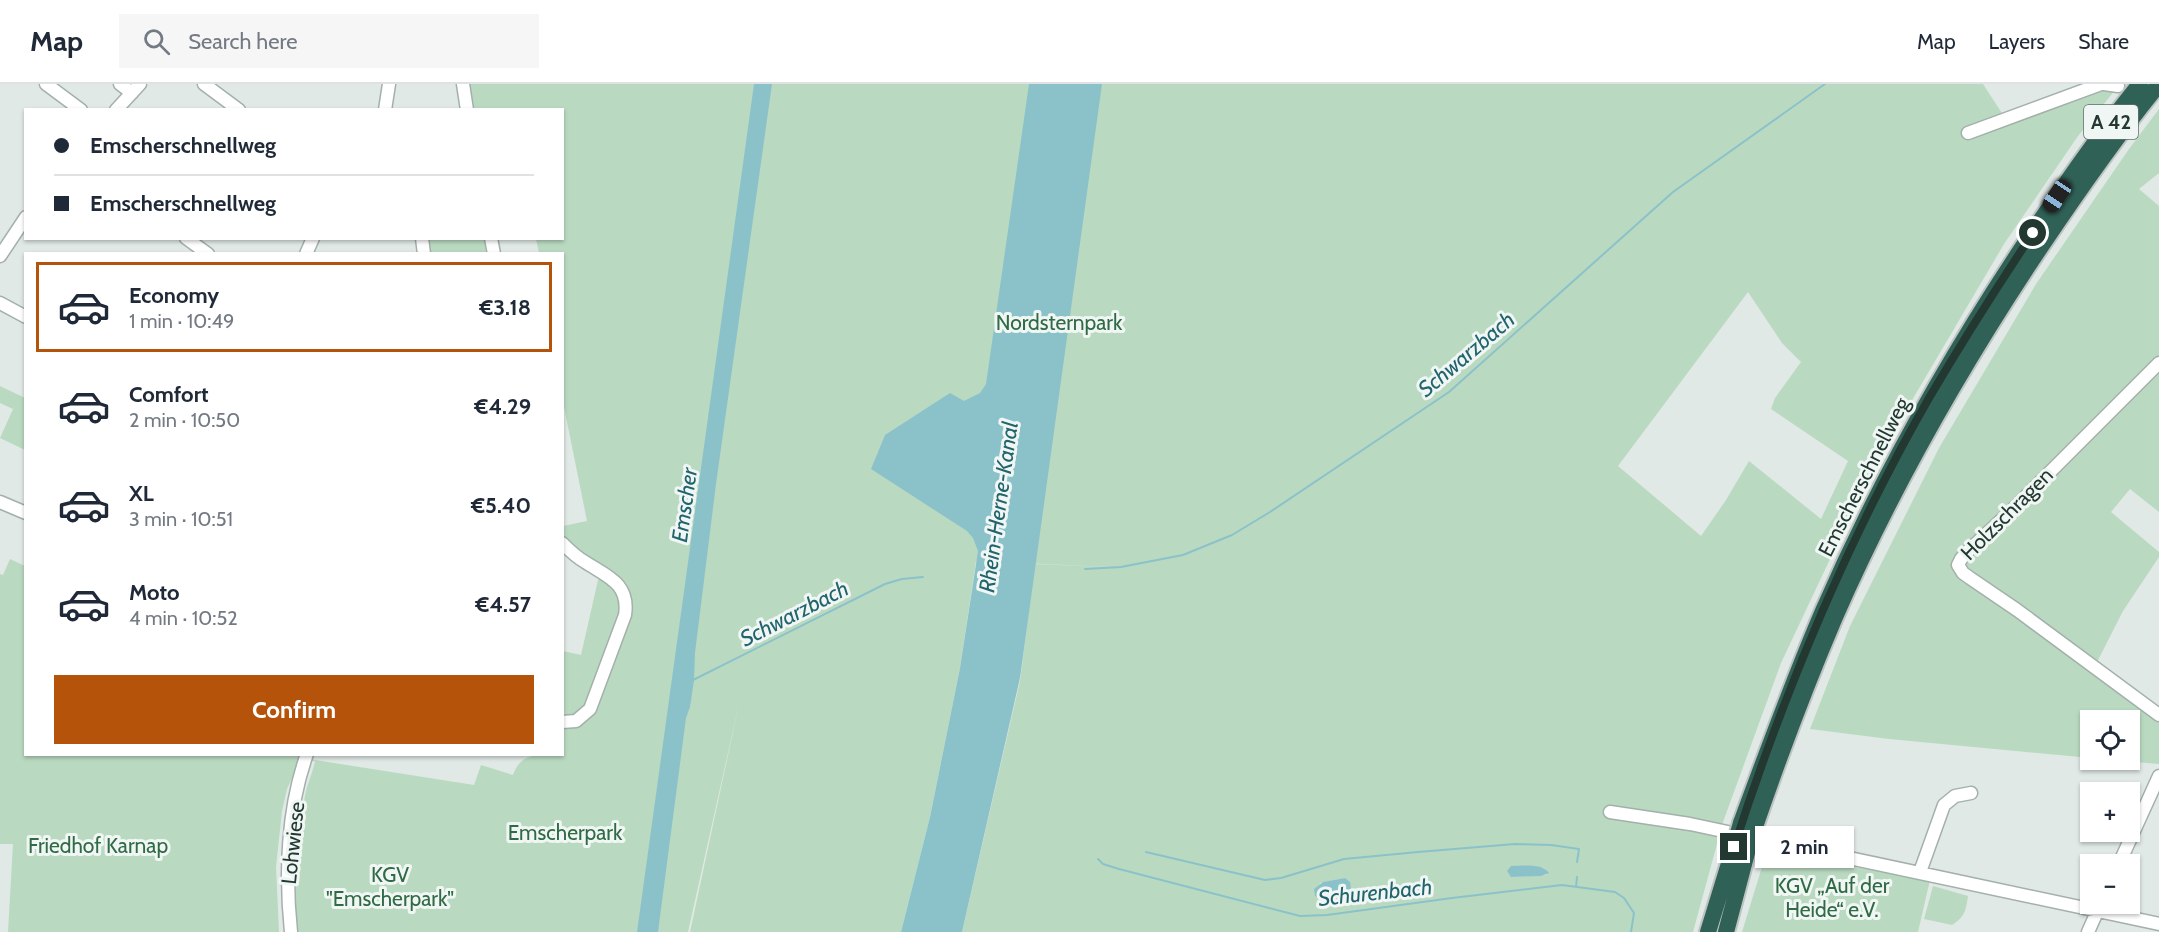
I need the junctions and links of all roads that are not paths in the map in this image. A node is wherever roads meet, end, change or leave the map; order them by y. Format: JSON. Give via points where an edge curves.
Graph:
{"nodes":[{"id":1,"x":46,"y":84,"type":"edge"},
{"id":2,"x":120,"y":84,"type":"edge"},
{"id":3,"x":204,"y":84,"type":"edge"},
{"id":4,"x":463,"y":84,"type":"edge"},
{"id":5,"x":2103,"y":84,"type":"edge"},
{"id":6,"x":2140,"y":84,"type":"edge"},
{"id":7,"x":2159,"y":84,"type":"edge"},
{"id":8,"x":389,"y":85,"type":"edge"},
{"id":9,"x":2114,"y":85,"type":"edge"},
{"id":10,"x":136,"y":88,"type":"edge"},
{"id":11,"x":78,"y":108,"type":"edge"},
{"id":12,"x":118,"y":108,"type":"edge"},
{"id":13,"x":236,"y":108,"type":"edge"},
{"id":14,"x":385,"y":108,"type":"edge"},
{"id":15,"x":467,"y":108,"type":"edge"},
{"id":16,"x":1968,"y":133,"type":"dead end"},
{"id":17,"x":24,"y":220,"type":"edge"},
{"id":18,"x":189,"y":240,"type":"edge"},
{"id":19,"x":205,"y":252,"type":"edge"},
{"id":20,"x":0,"y":256,"type":"edge"},
{"id":21,"x":0,"y":303,"type":"edge"},
{"id":22,"x":24,"y":316,"type":"edge"},
{"id":23,"x":2159,"y":363,"type":"edge"},
{"id":24,"x":0,"y":502,"type":"edge"},
{"id":25,"x":24,"y":512,"type":"edge"},
{"id":26,"x":564,"y":545,"type":"edge"},
{"id":27,"x":1794,"y":700,"type":"junction"},
{"id":28,"x":2159,"y":715,"type":"edge"},
{"id":29,"x":564,"y":722,"type":"edge"},
{"id":30,"x":307,"y":756,"type":"edge"},
{"id":31,"x":2159,"y":776,"type":"edge"},
{"id":32,"x":1971,"y":793,"type":"dead end"},
{"id":33,"x":1610,"y":812,"type":"dead end"},
{"id":34,"x":1741,"y":848,"type":"junction"},
{"id":35,"x":2124,"y":854,"type":"edge"},
{"id":36,"x":1920,"y":872,"type":"junction"},
{"id":37,"x":2080,"y":902,"type":"edge"},
{"id":38,"x":2096,"y":914,"type":"edge"},
{"id":39,"x":2126,"y":914,"type":"edge"},
{"id":40,"x":2159,"y":924,"type":"edge"},
{"id":41,"x":291,"y":932,"type":"edge"},
{"id":42,"x":1708,"y":932,"type":"edge"},
{"id":43,"x":1726,"y":932,"type":"edge"},
{"id":44,"x":2088,"y":932,"type":"edge"}],
"edges":[{"from":1,"to":11,"type":"street"},
{"from":2,"to":10,"type":"street"},
{"from":3,"to":13,"type":"street"},
{"from":4,"to":15,"type":"street"},
{"from":5,"to":9,"type":"street"},
{"from":5,"to":16,"type":"street"},
{"from":6,"to":27,"type":"highway","name":"Emscherschnellweg","number":"A 42","via":[[2045,214],[1929,399],[1823,611]]},
{"from":7,"to":27,"type":"highway","name":"Emscherschnellweg","number":"A 42","via":[[2057,223],[1941,406]]},
{"from":8,"to":14,"type":"street"},
{"from":10,"to":12,"type":"street"},
{"from":17,"to":20,"type":"street"},
{"from":18,"to":19,"type":"street"},
{"from":21,"to":22,"type":"street"},
{"from":23,"to":28,"type":"street","name":"Holzschragen","via":[[1960,558],[1958,565],[1963,573]]},
{"from":24,"to":25,"type":"street"},
{"from":26,"to":29,"type":"street","via":[[615,582],[626,606],[594,703],[581,718]]},
{"from":27,"to":34,"type":"highway","name":"Emscherschnellweg","number":"A 42","bridge":true},
{"from":30,"to":41,"type":"street","name":"Lohwiese","via":[[288,852]]},
{"from":31,"to":35,"type":"street"},
{"from":32,"to":36,"type":"street","via":[[1952,797],[1944,805]]},
{"from":33,"to":36,"type":"street","via":[[1690,824]]},
{"from":34,"to":42,"type":"highway","name":"Emscherschnellweg","number":"A 42"},
{"from":34,"to":43,"type":"highway","name":"Emscherschnellweg","number":"A 42"},
{"from":36,"to":37,"type":"street"},
{"from":38,"to":44,"type":"street"},
{"from":39,"to":40,"type":"street"}]}
